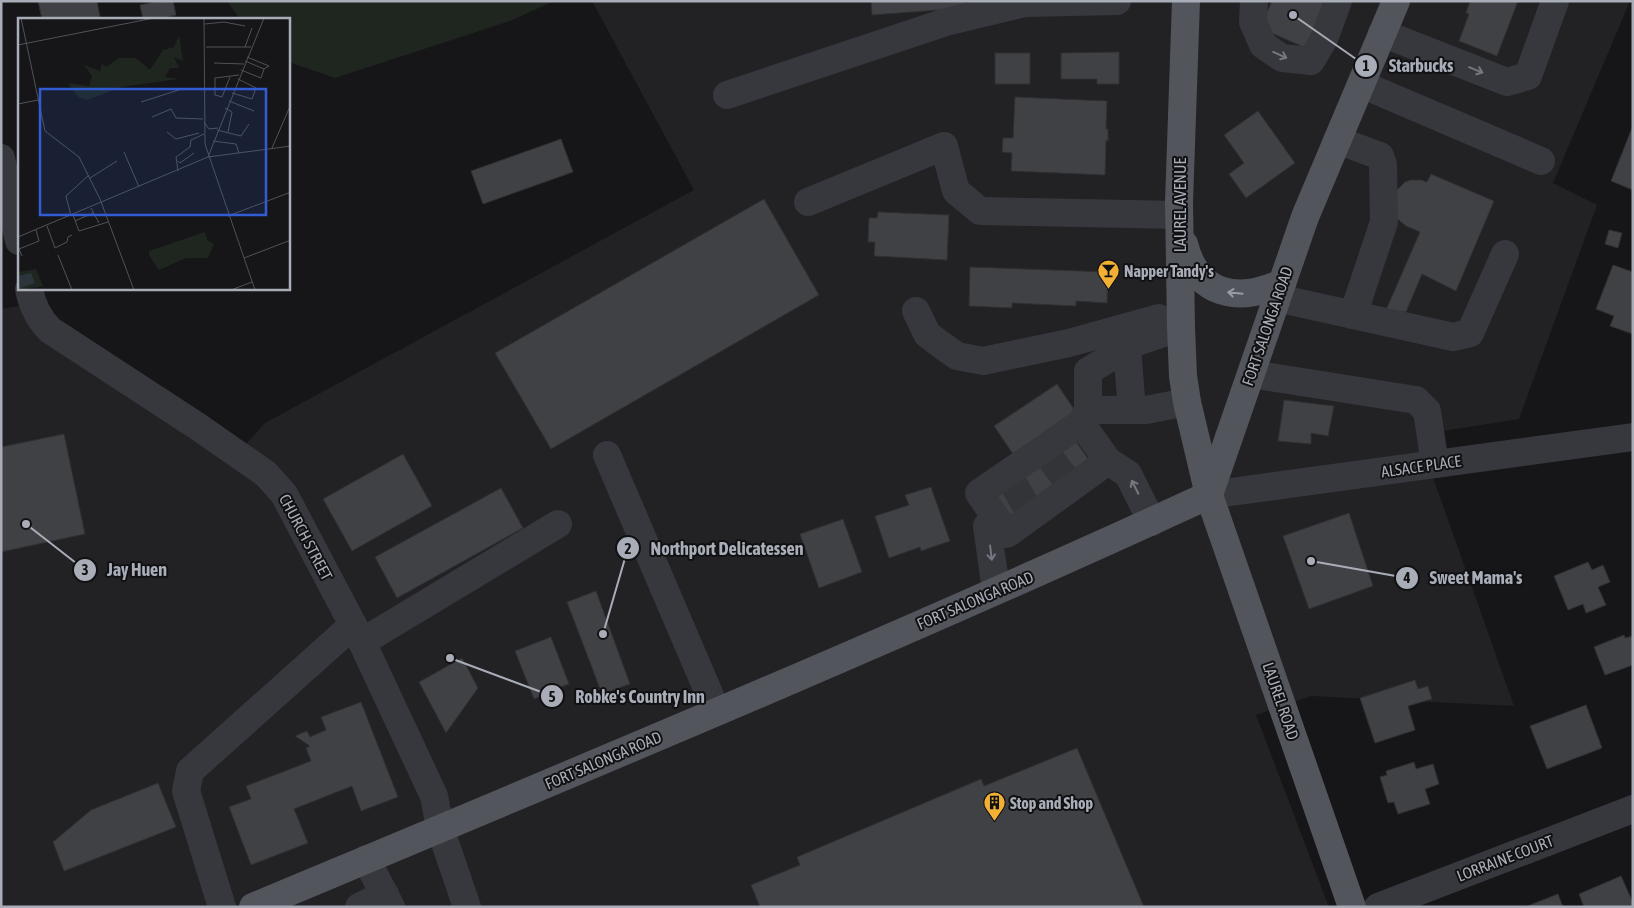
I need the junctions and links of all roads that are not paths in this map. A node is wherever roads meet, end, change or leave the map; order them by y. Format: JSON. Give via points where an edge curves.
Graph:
{"nodes":[{"id":1,"x":1117,"y":1,"type":"edge"},
{"id":2,"x":1186,"y":1,"type":"edge"},
{"id":3,"x":1254,"y":1,"type":"edge"},
{"id":4,"x":1338,"y":1,"type":"edge"},
{"id":5,"x":1396,"y":1,"type":"edge"},
{"id":6,"x":1555,"y":1,"type":"edge"},
{"id":7,"x":1382,"y":33,"type":"junction"},
{"id":8,"x":1361,"y":84,"type":"junction"},
{"id":9,"x":727,"y":95,"type":"dead end"},
{"id":10,"x":1337,"y":140,"type":"junction"},
{"id":11,"x":1,"y":158,"type":"edge"},
{"id":12,"x":1542,"y":161,"type":"dead end"},
{"id":13,"x":808,"y":202,"type":"dead end"},
{"id":14,"x":1179,"y":220,"type":"junction"},
{"id":15,"x":18,"y":236,"type":"edge"},
{"id":16,"x":1505,"y":254,"type":"dead end"},
{"id":17,"x":29,"y":290,"type":"edge"},
{"id":18,"x":1280,"y":291,"type":"junction"},
{"id":19,"x":916,"y":311,"type":"dead end"},
{"id":20,"x":1353,"y":315,"type":"junction"},
{"id":21,"x":1181,"y":319,"type":"junction"},
{"id":22,"x":1127,"y":348,"type":"junction"},
{"id":23,"x":1251,"y":374,"type":"junction"},
{"id":24,"x":1187,"y":402,"type":"junction"},
{"id":25,"x":1132,"y":410,"type":"junction"},
{"id":26,"x":1085,"y":417,"type":"junction"},
{"id":27,"x":1633,"y":436,"type":"edge"},
{"id":28,"x":607,"y":455,"type":"dead end"},
{"id":29,"x":1108,"y":461,"type":"junction"},
{"id":30,"x":1435,"y":464,"type":"junction"},
{"id":31,"x":1209,"y":496,"type":"junction"},
{"id":32,"x":996,"y":518,"type":"junction"},
{"id":33,"x":1152,"y":522,"type":"junction"},
{"id":34,"x":558,"y":524,"type":"dead end"},
{"id":35,"x":996,"y":590,"type":"junction"},
{"id":36,"x":358,"y":634,"type":"junction"},
{"id":37,"x":717,"y":712,"type":"junction"},
{"id":38,"x":1633,"y":809,"type":"edge"},
{"id":39,"x":440,"y":828,"type":"junction"},
{"id":40,"x":366,"y":859,"type":"junction"},
{"id":41,"x":388,"y":901,"type":"edge"},
{"id":42,"x":222,"y":907,"type":"edge"},
{"id":43,"x":253,"y":907,"type":"edge"},
{"id":44,"x":358,"y":907,"type":"edge"},
{"id":45,"x":467,"y":907,"type":"edge"},
{"id":46,"x":1352,"y":907,"type":"edge"},
{"id":47,"x":1378,"y":907,"type":"edge"}],
"edges":[{"from":1,"to":9,"type":"street","via":[[1025,3],[946,22]]},
{"from":2,"to":14,"type":"main road","name":"LAUREL AVENUE"},
{"from":3,"to":4,"type":"street","one_way":true,"via":[[1253,22],[1263,46],[1282,58],[1311,61]]},
{"from":5,"to":7,"type":"main road","name":"FORT SALONGA ROAD"},
{"from":7,"to":6,"type":"street","one_way":true,"via":[[1507,82],[1528,76]]},
{"from":7,"to":8,"type":"main road","name":"FORT SALONGA ROAD"},
{"from":8,"to":10,"type":"main road","name":"FORT SALONGA ROAD"},
{"from":8,"to":12,"type":"street"},
{"from":10,"to":18,"type":"main road","name":"FORT SALONGA ROAD","via":[[1305,217]]},
{"from":10,"to":20,"type":"street","via":[[1380,156],[1383,165],[1384,222]]},
{"from":11,"to":15,"type":"street"},
{"from":13,"to":14,"type":"street","via":[[944,146],[956,191],[980,211]]},
{"from":18,"to":14,"type":"main road","one_way":true,"via":[[1231,293],[1205,283],[1193,269]]},
{"from":14,"to":21,"type":"main road","name":"LAUREL AVENUE"},
{"from":16,"to":20,"type":"street","via":[[1470,333],[1453,337]]},
{"from":17,"to":36,"type":"street","name":"CHURCH STREET","via":[[36,310],[50,330],[197,426],[276,483]]},
{"from":18,"to":20,"type":"street"},
{"from":18,"to":23,"type":"main road","name":"FORT SALONGA ROAD"},
{"from":19,"to":21,"type":"street","via":[[927,334],[940,344],[957,356],[983,361]]},
{"from":21,"to":22,"type":"street"},
{"from":21,"to":24,"type":"main road","name":"LAUREL AVENUE"},
{"from":22,"to":25,"type":"street"},
{"from":22,"to":26,"type":"street","via":[[1088,371]]},
{"from":23,"to":30,"type":"street","via":[[1416,400],[1427,411]]},
{"from":23,"to":31,"type":"main road","name":"FORT SALONGA ROAD"},
{"from":24,"to":25,"type":"street"},
{"from":24,"to":31,"type":"main road","name":"LAUREL AVENUE"},
{"from":25,"to":26,"type":"street"},
{"from":26,"to":29,"type":"street"},
{"from":26,"to":32,"type":"street","via":[[1047,453],[979,493]]},
{"from":27,"to":30,"type":"street","name":"ALSACE PLACE"},
{"from":28,"to":37,"type":"street"},
{"from":29,"to":32,"type":"street","via":[[1030,511],[1007,534]]},
{"from":33,"to":29,"type":"street","one_way":true,"via":[[1128,474]]},
{"from":30,"to":31,"type":"street","name":"ALSACE PLACE"},
{"from":31,"to":33,"type":"main road","name":"FORT SALONGA ROAD"},
{"from":31,"to":46,"type":"main road","name":"LAUREL ROAD"},
{"from":32,"to":35,"type":"street","one_way":true,"via":[[988,526]]},
{"from":33,"to":35,"type":"main road","name":"FORT SALONGA ROAD"},
{"from":34,"to":36,"type":"street"},
{"from":35,"to":37,"type":"main road","name":"FORT SALONGA ROAD"},
{"from":36,"to":39,"type":"street","name":"CHURCH STREET","via":[[434,796]]},
{"from":36,"to":42,"type":"street","via":[[190,771],[186,791]]},
{"from":37,"to":39,"type":"main road","name":"FORT SALONGA ROAD"},
{"from":38,"to":47,"type":"street","name":"LORRAINE COURT"},
{"from":39,"to":40,"type":"main road","name":"FORT SALONGA ROAD"},
{"from":39,"to":45,"type":"street","name":"CHURCH STREET"},
{"from":40,"to":41,"type":"street"},
{"from":40,"to":43,"type":"main road","name":"FORT SALONGA ROAD"},
{"from":41,"to":44,"type":"street"}]}
